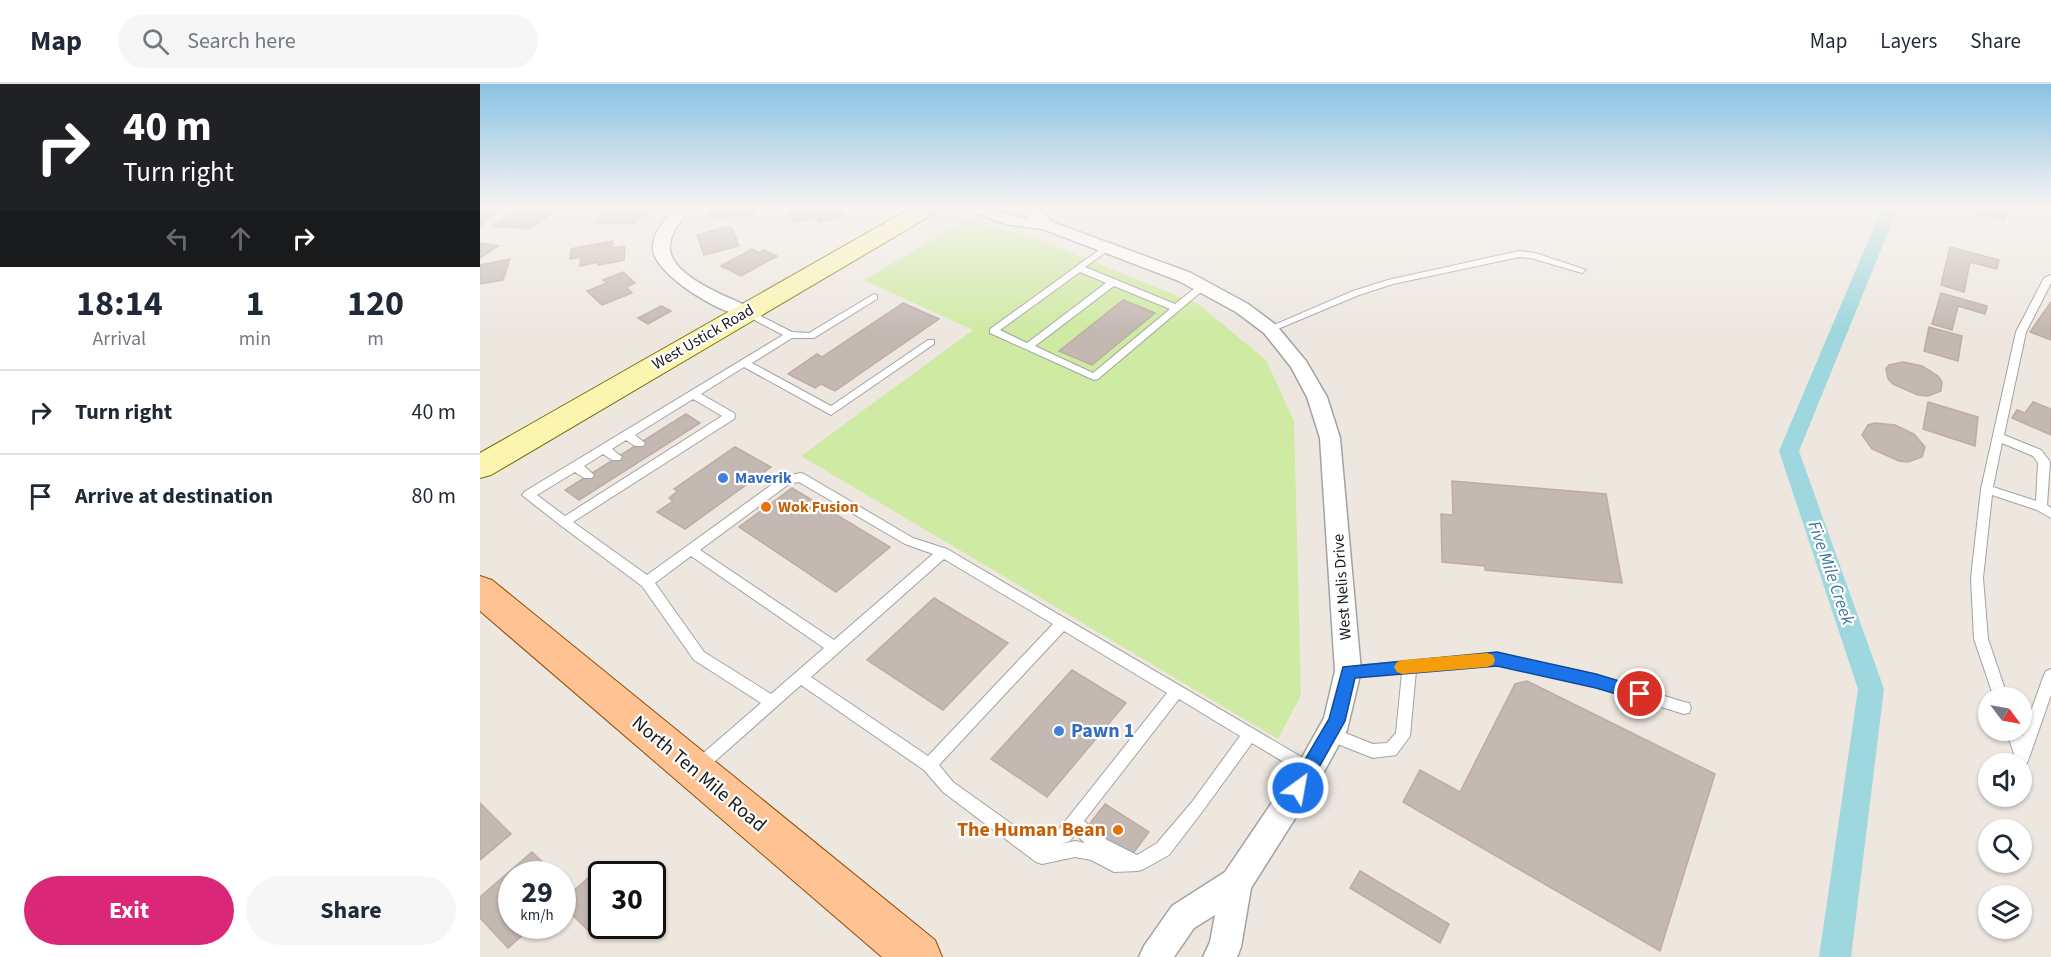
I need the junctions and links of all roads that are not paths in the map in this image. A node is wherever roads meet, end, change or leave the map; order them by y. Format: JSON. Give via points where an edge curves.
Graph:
{"nodes":[{"id":1,"x":661,"y":249,"type":"edge"},
{"id":2,"x":856,"y":249,"type":"edge"},
{"id":3,"x":1105,"y":249,"type":"edge"},
{"id":4,"x":1108,"y":249,"type":"edge"},
{"id":5,"x":1079,"y":268,"type":"junction"},
{"id":6,"x":1582,"y":270,"type":"dead end"},
{"id":7,"x":2051,"y":278,"type":"edge"},
{"id":8,"x":1113,"y":282,"type":"junction"},
{"id":9,"x":1203,"y":286,"type":"junction"},
{"id":10,"x":874,"y":297,"type":"dead end"},
{"id":11,"x":1176,"y":308,"type":"junction"},
{"id":12,"x":746,"y":312,"type":"junction"},
{"id":13,"x":1264,"y":325,"type":"junction"},
{"id":14,"x":790,"y":335,"type":"junction"},
{"id":15,"x":931,"y":342,"type":"dead end"},
{"id":16,"x":1027,"y":347,"type":"junction"},
{"id":17,"x":744,"y":363,"type":"junction"},
{"id":18,"x":693,"y":394,"type":"junction"},
{"id":19,"x":651,"y":420,"type":"junction"},
{"id":20,"x":663,"y":428,"type":"dead end"},
{"id":21,"x":627,"y":435,"type":"junction"},
{"id":22,"x":678,"y":436,"type":"dead end"},
{"id":23,"x":1998,"y":437,"type":"junction"},
{"id":24,"x":639,"y":443,"type":"dead end"},
{"id":25,"x":688,"y":443,"type":"junction"},
{"id":26,"x":603,"y":449,"type":"junction"},
{"id":27,"x":654,"y":452,"type":"dead end"},
{"id":28,"x":616,"y":458,"type":"dead end"},
{"id":29,"x":664,"y":458,"type":"junction"},
{"id":30,"x":575,"y":466,"type":"junction"},
{"id":31,"x":480,"y":467,"type":"edge"},
{"id":32,"x":588,"y":475,"type":"dead end"},
{"id":33,"x":1987,"y":489,"type":"junction"},
{"id":34,"x":2046,"y":510,"type":"edge"},
{"id":35,"x":564,"y":522,"type":"junction"},
{"id":36,"x":691,"y":550,"type":"junction"},
{"id":37,"x":943,"y":552,"type":"junction"},
{"id":38,"x":647,"y":582,"type":"junction"},
{"id":39,"x":480,"y":590,"type":"edge"},
{"id":40,"x":1063,"y":623,"type":"junction"},
{"id":41,"x":834,"y":647,"type":"junction"},
{"id":42,"x":1410,"y":666,"type":"junction"},
{"id":43,"x":1348,"y":671,"type":"junction"},
{"id":44,"x":2051,"y":675,"type":"edge"},
{"id":45,"x":800,"y":677,"type":"junction"},
{"id":46,"x":1997,"y":687,"type":"edge"},
{"id":47,"x":1177,"y":691,"type":"junction"},
{"id":48,"x":772,"y":702,"type":"junction"},
{"id":49,"x":1684,"y":708,"type":"dead end"},
{"id":50,"x":2032,"y":729,"type":"edge"},
{"id":51,"x":1250,"y":734,"type":"junction"},
{"id":52,"x":1329,"y":734,"type":"junction"},
{"id":53,"x":2017,"y":741,"type":"edge"},
{"id":54,"x":2028,"y":741,"type":"edge"},
{"id":55,"x":929,"y":765,"type":"junction"},
{"id":56,"x":694,"y":770,"type":"junction"},
{"id":57,"x":1310,"y":770,"type":"junction"},
{"id":58,"x":1075,"y":823,"type":"junction"},
{"id":59,"x":1026,"y":843,"type":"junction"},
{"id":60,"x":1138,"y":863,"type":"junction"},
{"id":61,"x":1236,"y":883,"type":"junction"},
{"id":62,"x":918,"y":957,"type":"edge"},
{"id":63,"x":1155,"y":957,"type":"edge"},
{"id":64,"x":1219,"y":957,"type":"edge"}],
"edges":[{"from":1,"to":12,"type":"street","via":[[664,263],[677,277]]},
{"from":2,"to":12,"type":"main road","name":"West Ustick Road"},
{"from":3,"to":5,"type":"lane"},
{"from":4,"to":9,"type":"street","name":"West Nelis Drive"},
{"from":5,"to":8,"type":"lane"},
{"from":5,"to":16,"type":"lane","via":[[993,331]]},
{"from":6,"to":13,"type":"lane","via":[[1519,254],[1391,282]]},
{"from":7,"to":23,"type":"lane","via":[[2021,332]]},
{"from":8,"to":11,"type":"lane"},
{"from":8,"to":16,"type":"lane"},
{"from":9,"to":11,"type":"lane"},
{"from":9,"to":13,"type":"street","name":"West Nelis Drive"},
{"from":10,"to":14,"type":"lane","via":[[811,336]]},
{"from":11,"to":16,"type":"lane","via":[[1094,377]]},
{"from":12,"to":14,"type":"lane"},
{"from":12,"to":31,"type":"main road","name":"West Ustick Road"},
{"from":13,"to":43,"type":"street","name":"West Nelis Drive","via":[[1299,365],[1317,397],[1330,438]]},
{"from":14,"to":17,"type":"lane"},
{"from":15,"to":17,"type":"lane","via":[[831,411]]},
{"from":17,"to":18,"type":"lane"},
{"from":18,"to":19,"type":"lane"},
{"from":18,"to":25,"type":"lane","via":[[730,416]]},
{"from":19,"to":20,"type":"lane"},
{"from":19,"to":21,"type":"lane"},
{"from":21,"to":24,"type":"lane"},
{"from":21,"to":26,"type":"lane"},
{"from":22,"to":25,"type":"lane"},
{"from":23,"to":33,"type":"lane"},
{"from":23,"to":34,"type":"lane","via":[[2037,453],[2044,462]]},
{"from":25,"to":29,"type":"lane"},
{"from":26,"to":28,"type":"lane"},
{"from":26,"to":30,"type":"lane"},
{"from":27,"to":29,"type":"lane"},
{"from":29,"to":35,"type":"lane","via":[[607,488]]},
{"from":30,"to":32,"type":"lane"},
{"from":30,"to":35,"type":"lane","via":[[528,495]]},
{"from":33,"to":34,"type":"lane"},
{"from":33,"to":46,"type":"lane","via":[[1977,579],[1981,639]]},
{"from":35,"to":38,"type":"lane"},
{"from":36,"to":37,"type":"lane","via":[[785,481],[800,477],[909,541]]},
{"from":36,"to":38,"type":"lane"},
{"from":36,"to":41,"type":"lane"},
{"from":37,"to":40,"type":"lane"},
{"from":37,"to":41,"type":"lane"},
{"from":38,"to":48,"type":"lane","via":[[699,656]]},
{"from":39,"to":56,"type":"main road","name":"North Ten Mile Road"},
{"from":40,"to":47,"type":"lane"},
{"from":40,"to":55,"type":"lane"},
{"from":41,"to":45,"type":"lane"},
{"from":42,"to":43,"type":"lane"},
{"from":42,"to":49,"type":"lane","via":[[1497,659],[1596,681]]},
{"from":42,"to":52,"type":"lane","via":[[1403,736],[1391,750],[1373,751]]},
{"from":43,"to":52,"type":"street","name":"West Nelis Drive","via":[[1337,721]]},
{"from":44,"to":50,"type":"lane"},
{"from":45,"to":48,"type":"lane"},
{"from":45,"to":55,"type":"lane"},
{"from":47,"to":51,"type":"lane"},
{"from":47,"to":58,"type":"lane","via":[[1099,787]]},
{"from":48,"to":56,"type":"lane"},
{"from":51,"to":57,"type":"lane"},
{"from":51,"to":60,"type":"lane","via":[[1163,849]]},
{"from":52,"to":57,"type":"street","name":"West Nelis Drive"},
{"from":53,"to":54,"type":"lane","via":[[2022,758]]},
{"from":55,"to":59,"type":"lane","via":[[948,788]]},
{"from":56,"to":62,"type":"main road","name":"North Ten Mile Road"},
{"from":57,"to":61,"type":"street","name":"West Nelis Drive"},
{"from":58,"to":59,"type":"lane","via":[[1064,835]]},
{"from":58,"to":60,"type":"lane","via":[[1087,836],[1124,859]]},
{"from":59,"to":60,"type":"lane","via":[[1042,856],[1075,849],[1093,852],[1114,864]]},
{"from":61,"to":63,"type":"street","name":"West Nelis Drive","via":[[1182,917]]},
{"from":61,"to":64,"type":"street","name":"West Nelis Drive","via":[[1225,947]]}]}
